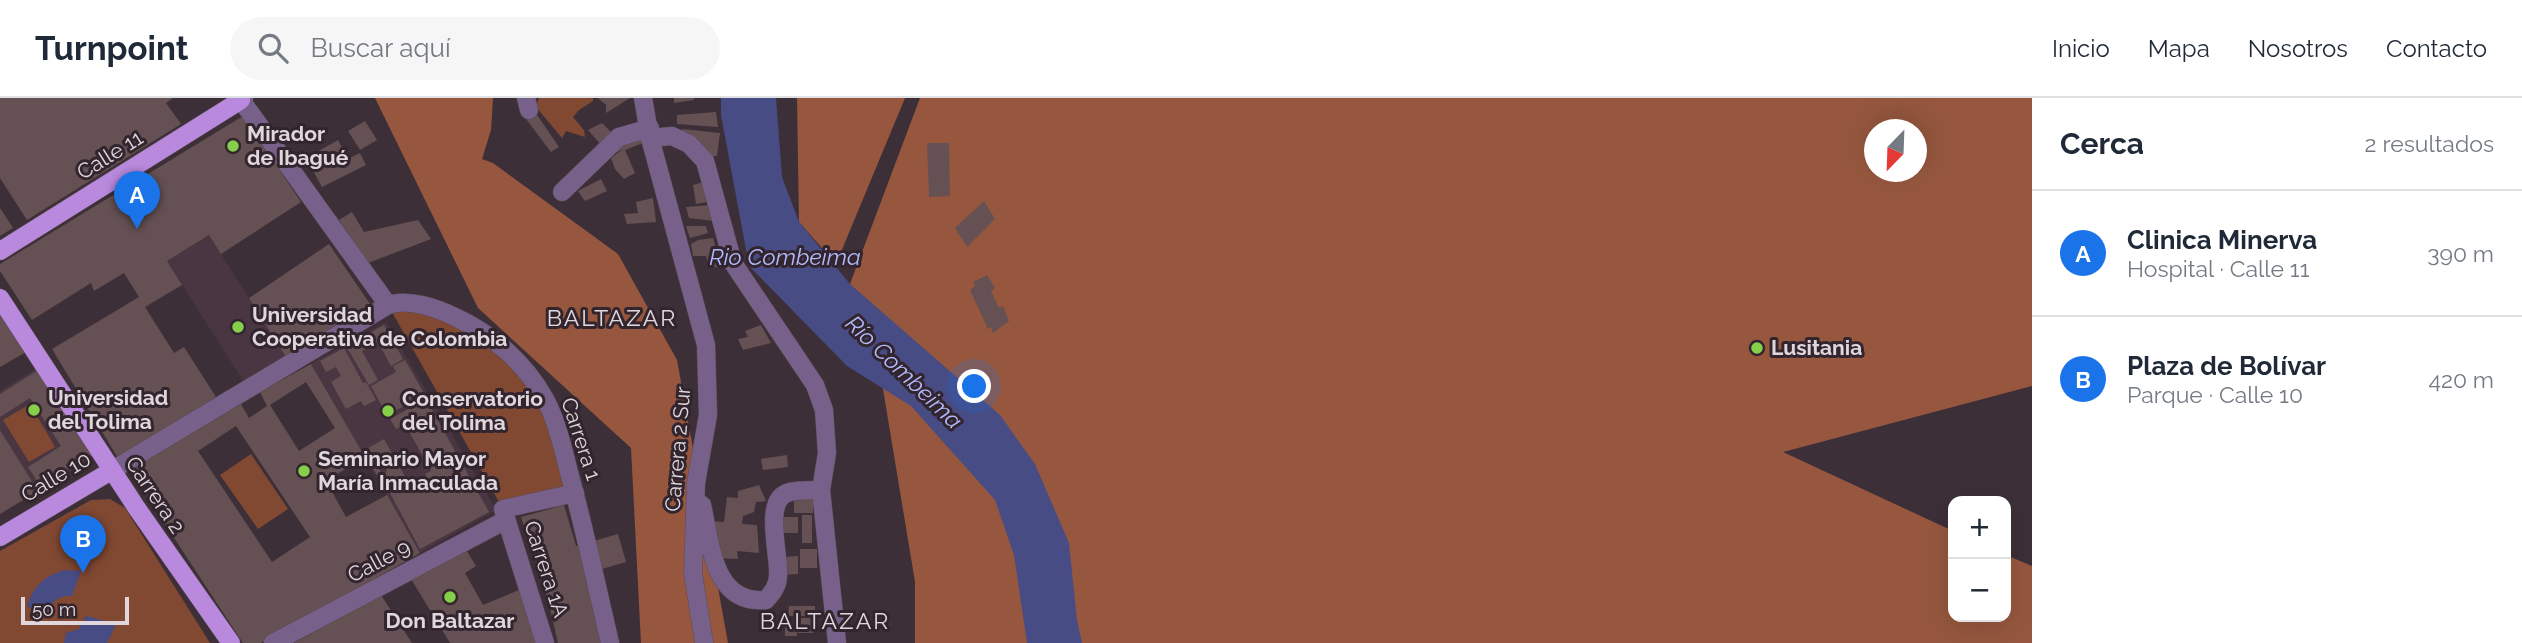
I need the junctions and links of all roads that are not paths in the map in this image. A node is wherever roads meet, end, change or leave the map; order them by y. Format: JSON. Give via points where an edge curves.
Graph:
{"nodes":[{"id":1,"x":643,"y":98,"type":"edge"},
{"id":2,"x":241,"y":99,"type":"edge"},
{"id":3,"x":650,"y":133,"type":"junction"},
{"id":4,"x":562,"y":192,"type":"dead end"},
{"id":5,"x":0,"y":251,"type":"edge"},
{"id":6,"x":0,"y":298,"type":"edge"},
{"id":7,"x":388,"y":305,"type":"junction"},
{"id":8,"x":111,"y":471,"type":"junction"},
{"id":9,"x":696,"y":483,"type":"junction"},
{"id":10,"x":821,"y":490,"type":"junction"},
{"id":11,"x":575,"y":493,"type":"junction"},
{"id":12,"x":505,"y":515,"type":"junction"},
{"id":13,"x":0,"y":537,"type":"edge"},
{"id":14,"x":231,"y":643,"type":"edge"},
{"id":15,"x":274,"y":643,"type":"edge"},
{"id":16,"x":545,"y":643,"type":"edge"},
{"id":17,"x":610,"y":643,"type":"edge"},
{"id":18,"x":704,"y":643,"type":"edge"},
{"id":19,"x":837,"y":643,"type":"edge"}],
"edges":[{"from":1,"to":3,"type":"street","name":"Carrera 2 Sur"},
{"from":2,"to":5,"type":"main road","name":"Calle 11"},
{"from":2,"to":7,"type":"street"},
{"from":3,"to":4,"type":"street","via":[[619,137]]},
{"from":3,"to":9,"type":"street","name":"Carrera 2 Sur","via":[[706,345],[708,415]]},
{"from":3,"to":10,"type":"street","via":[[689,144],[705,161],[733,262],[822,399],[827,453]]},
{"from":6,"to":8,"type":"main road","name":"Carrera 2"},
{"from":7,"to":8,"type":"street","name":"Calle 10"},
{"from":7,"to":11,"type":"street","name":"Carrera 1","via":[[415,304],[447,313],[505,349],[551,412]]},
{"from":8,"to":13,"type":"main road","name":"Calle 10"},
{"from":8,"to":14,"type":"main road","name":"Carrera 2"},
{"from":9,"to":10,"type":"street","via":[[720,579],[733,593],[754,601],[766,600],[779,577],[774,515],[778,501],[786,493]]},
{"from":9,"to":18,"type":"street","name":"Carrera 2 Sur","via":[[693,573]]},
{"from":10,"to":19,"type":"street"},
{"from":11,"to":12,"type":"street","name":"Calle 9"},
{"from":11,"to":17,"type":"street","name":"Carrera 1"},
{"from":12,"to":15,"type":"street","name":"Calle 9"},
{"from":12,"to":16,"type":"street","name":"Carrera 1A"}]}
